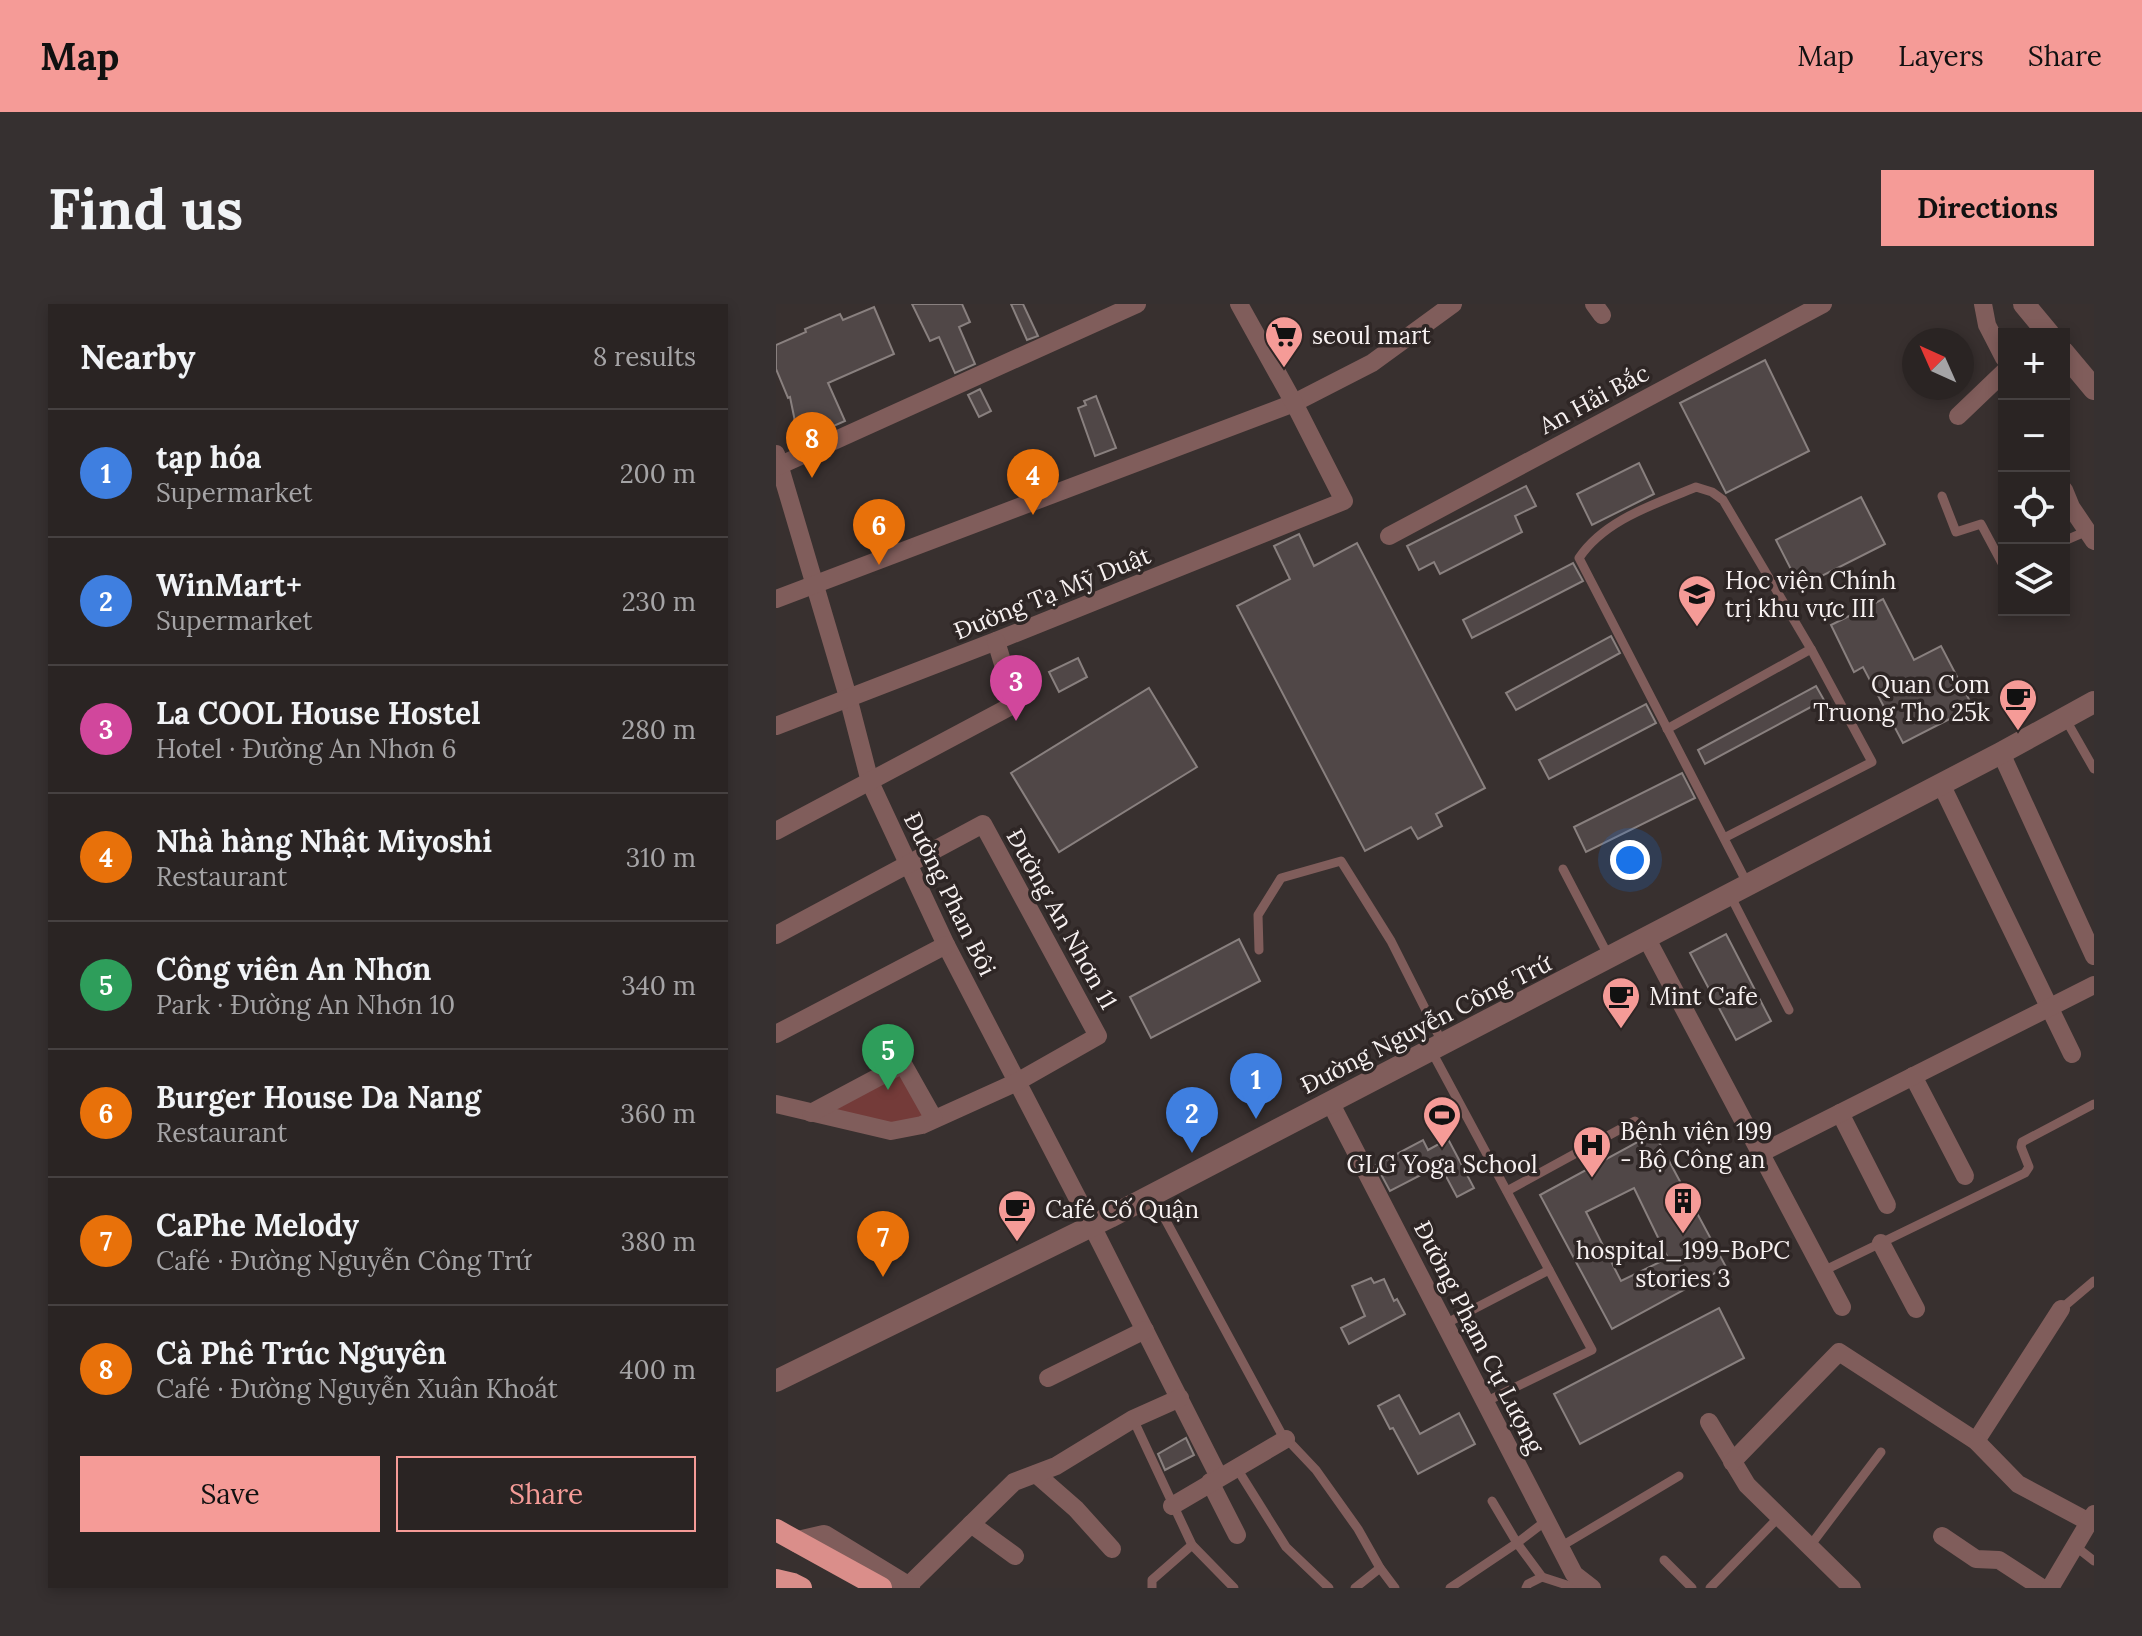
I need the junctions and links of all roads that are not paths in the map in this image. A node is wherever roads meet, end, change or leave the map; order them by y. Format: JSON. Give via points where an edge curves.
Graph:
{"nodes":[{"id":1,"x":1137,"y":304,"type":"edge"},
{"id":2,"x":1239,"y":304,"type":"edge"},
{"id":3,"x":1453,"y":304,"type":"edge"},
{"id":4,"x":1823,"y":304,"type":"edge"},
{"id":5,"x":1983,"y":304,"type":"edge"},
{"id":6,"x":2024,"y":304,"type":"edge"},
{"id":7,"x":2044,"y":328,"type":"edge"},
{"id":8,"x":1998,"y":346,"type":"edge"},
{"id":9,"x":2070,"y":360,"type":"edge"},
{"id":10,"x":1998,"y":378,"type":"edge"},
{"id":11,"x":2094,"y":389,"type":"edge"},
{"id":12,"x":1294,"y":403,"type":"junction"},
{"id":13,"x":1958,"y":416,"type":"dead end"},
{"id":14,"x":777,"y":462,"type":"edge"},
{"id":15,"x":1942,"y":496,"type":"dead end"},
{"id":16,"x":2070,"y":505,"type":"edge"},
{"id":17,"x":1389,"y":536,"type":"dead end"},
{"id":18,"x":2091,"y":536,"type":"edge"},
{"id":19,"x":2070,"y":540,"type":"edge"},
{"id":20,"x":1998,"y":556,"type":"edge"},
{"id":21,"x":814,"y":585,"type":"junction"},
{"id":22,"x":776,"y":599,"type":"edge"},
{"id":23,"x":996,"y":641,"type":"junction"},
{"id":24,"x":1811,"y":649,"type":"junction"},
{"id":25,"x":848,"y":697,"type":"junction"},
{"id":26,"x":2094,"y":702,"type":"edge"},
{"id":27,"x":2065,"y":718,"type":"junction"},
{"id":28,"x":776,"y":726,"type":"edge"},
{"id":29,"x":1667,"y":729,"type":"junction"},
{"id":30,"x":2001,"y":753,"type":"junction"},
{"id":31,"x":2094,"y":769,"type":"edge"},
{"id":32,"x":870,"y":782,"type":"junction"},
{"id":33,"x":1941,"y":784,"type":"junction"},
{"id":34,"x":776,"y":831,"type":"edge"},
{"id":35,"x":1724,"y":838,"type":"junction"},
{"id":36,"x":908,"y":866,"type":"junction"},
{"id":37,"x":1563,"y":869,"type":"dead end"},
{"id":38,"x":1739,"y":891,"type":"junction"},
{"id":39,"x":779,"y":927,"type":"edge"},
{"id":40,"x":1647,"y":939,"type":"junction"},
{"id":41,"x":946,"y":945,"type":"junction"},
{"id":42,"x":1259,"y":950,"type":"dead end"},
{"id":43,"x":2094,"y":956,"type":"edge"},
{"id":44,"x":1610,"y":958,"type":"junction"},
{"id":45,"x":2094,"y":985,"type":"edge"},
{"id":46,"x":2049,"y":1008,"type":"junction"},
{"id":47,"x":1789,"y":1010,"type":"dead end"},
{"id":48,"x":776,"y":1034,"type":"edge"},
{"id":49,"x":1437,"y":1048,"type":"junction"},
{"id":50,"x":2072,"y":1054,"type":"dead end"},
{"id":51,"x":1913,"y":1076,"type":"junction"},
{"id":52,"x":1017,"y":1082,"type":"junction"},
{"id":53,"x":1330,"y":1102,"type":"junction"},
{"id":54,"x":776,"y":1104,"type":"edge"},
{"id":55,"x":2094,"y":1104,"type":"edge"},
{"id":56,"x":811,"y":1113,"type":"junction"},
{"id":57,"x":1840,"y":1113,"type":"junction"},
{"id":58,"x":934,"y":1119,"type":"junction"},
{"id":59,"x":1635,"y":1121,"type":"dead end"},
{"id":60,"x":1761,"y":1153,"type":"junction"},
{"id":61,"x":1965,"y":1176,"type":"dead end"},
{"id":62,"x":1507,"y":1191,"type":"junction"},
{"id":63,"x":1152,"y":1195,"type":"junction"},
{"id":64,"x":1887,"y":1205,"type":"dead end"},
{"id":65,"x":1092,"y":1226,"type":"junction"},
{"id":66,"x":1881,"y":1243,"type":"junction"},
{"id":67,"x":1549,"y":1270,"type":"junction"},
{"id":68,"x":1823,"y":1271,"type":"junction"},
{"id":69,"x":2094,"y":1281,"type":"edge"},
{"id":70,"x":1842,"y":1307,"type":"dead end"},
{"id":71,"x":1916,"y":1309,"type":"dead end"},
{"id":72,"x":2061,"y":1309,"type":"joint"},
{"id":73,"x":1445,"y":1324,"type":"junction"},
{"id":74,"x":1145,"y":1330,"type":"junction"},
{"id":75,"x":1048,"y":1378,"type":"dead end"},
{"id":76,"x":776,"y":1381,"type":"edge"},
{"id":77,"x":1180,"y":1398,"type":"junction"},
{"id":78,"x":1485,"y":1402,"type":"junction"},
{"id":79,"x":1133,"y":1419,"type":"junction"},
{"id":80,"x":1709,"y":1422,"type":"dead end"},
{"id":81,"x":1286,"y":1439,"type":"junction"},
{"id":82,"x":1976,"y":1441,"type":"junction"},
{"id":83,"x":1881,"y":1452,"type":"dead end"},
{"id":84,"x":1732,"y":1462,"type":"junction"},
{"id":85,"x":1236,"y":1467,"type":"junction"},
{"id":86,"x":1036,"y":1474,"type":"junction"},
{"id":87,"x":1679,"y":1476,"type":"dead end"},
{"id":88,"x":1215,"y":1480,"type":"junction"},
{"id":89,"x":1492,"y":1501,"type":"dead end"},
{"id":90,"x":1172,"y":1506,"type":"junction"},
{"id":91,"x":1779,"y":1517,"type":"junction"},
{"id":92,"x":2092,"y":1518,"type":"edge"},
{"id":93,"x":1547,"y":1520,"type":"junction"},
{"id":94,"x":971,"y":1524,"type":"junction"},
{"id":95,"x":776,"y":1530,"type":"edge"},
{"id":96,"x":1237,"y":1535,"type":"dead end"},
{"id":97,"x":1942,"y":1536,"type":"dead end"},
{"id":98,"x":798,"y":1542,"type":"junction"},
{"id":99,"x":1517,"y":1543,"type":"junction"},
{"id":100,"x":1192,"y":1545,"type":"junction"},
{"id":101,"x":1810,"y":1546,"type":"junction"},
{"id":102,"x":2075,"y":1546,"type":"junction"},
{"id":103,"x":1560,"y":1547,"type":"junction"},
{"id":104,"x":1112,"y":1549,"type":"dead end"},
{"id":105,"x":1015,"y":1556,"type":"dead end"},
{"id":106,"x":1664,"y":1560,"type":"dead end"},
{"id":107,"x":2094,"y":1561,"type":"edge"},
{"id":108,"x":1380,"y":1568,"type":"junction"},
{"id":109,"x":1542,"y":1577,"type":"junction"},
{"id":110,"x":776,"y":1580,"type":"edge"},
{"id":111,"x":1715,"y":1586,"type":"edge"},
{"id":112,"x":801,"y":1588,"type":"edge"},
{"id":113,"x":881,"y":1588,"type":"edge"},
{"id":114,"x":907,"y":1588,"type":"edge"},
{"id":115,"x":1152,"y":1588,"type":"edge"},
{"id":116,"x":1234,"y":1588,"type":"edge"},
{"id":117,"x":1329,"y":1588,"type":"edge"},
{"id":118,"x":1355,"y":1588,"type":"edge"},
{"id":119,"x":1395,"y":1588,"type":"edge"},
{"id":120,"x":1450,"y":1588,"type":"edge"},
{"id":121,"x":1526,"y":1588,"type":"edge"},
{"id":122,"x":1576,"y":1588,"type":"edge"},
{"id":123,"x":1592,"y":1588,"type":"edge"},
{"id":124,"x":1692,"y":1588,"type":"edge"},
{"id":125,"x":1852,"y":1588,"type":"edge"},
{"id":126,"x":2042,"y":1588,"type":"edge"},
{"id":127,"x":2050,"y":1588,"type":"edge"}],
"edges":[{"from":1,"to":14,"type":"street"},
{"from":2,"to":12,"type":"street"},
{"from":3,"to":12,"type":"street","via":[[1372,363]]},
{"from":4,"to":17,"type":"street","name":"An Hải Bắc"},
{"from":5,"to":8,"type":"street"},
{"from":6,"to":7,"type":"street"},
{"from":9,"to":11,"type":"street"},
{"from":10,"to":13,"type":"street"},
{"from":12,"to":21,"type":"street"},
{"from":12,"to":23,"type":"street","name":"Đường Tạ Mỹ Duật","via":[[1344,501]]},
{"from":14,"to":21,"type":"street","name":"Đường Phan Bôi"},
{"from":15,"to":20,"type":"lane","via":[[1956,532],[1981,524]]},
{"from":16,"to":18,"type":"street"},
{"from":18,"to":19,"type":"lane"},
{"from":21,"to":22,"type":"street"},
{"from":21,"to":25,"type":"street","name":"Đường Phan Bôi"},
{"from":23,"to":25,"type":"street","name":"Đường Tạ Mỹ Duật"},
{"from":23,"to":32,"type":"street","via":[[1015,704]]},
{"from":24,"to":29,"type":"lane"},
{"from":24,"to":29,"type":"lane","via":[[1723,500],[1712,492],[1696,487],[1610,527],[1579,558]]},
{"from":24,"to":35,"type":"lane","via":[[1872,762]]},
{"from":25,"to":28,"type":"street","name":"Đường Tạ Mỹ Duật"},
{"from":25,"to":32,"type":"street","name":"Đường Phan Bôi"},
{"from":26,"to":27,"type":"street","name":"Đường Nguyễn Công Trứ"},
{"from":27,"to":30,"type":"street","name":"Đường Nguyễn Công Trứ"},
{"from":27,"to":31,"type":"lane"},
{"from":29,"to":35,"type":"lane"},
{"from":30,"to":33,"type":"street","name":"Đường Nguyễn Công Trứ"},
{"from":30,"to":43,"type":"street"},
{"from":32,"to":34,"type":"street"},
{"from":32,"to":36,"type":"street","name":"Đường Phan Bôi"},
{"from":33,"to":38,"type":"street","name":"Đường Nguyễn Công Trứ"},
{"from":33,"to":46,"type":"street"},
{"from":35,"to":38,"type":"lane"},
{"from":36,"to":39,"type":"street"},
{"from":36,"to":41,"type":"street","name":"Đường Phan Bôi"},
{"from":36,"to":52,"type":"street","name":"Đường An Nhơn 11","via":[[983,824],[1098,1036]]},
{"from":37,"to":44,"type":"lane"},
{"from":38,"to":40,"type":"street","name":"Đường Nguyễn Công Trứ"},
{"from":38,"to":47,"type":"lane"},
{"from":40,"to":44,"type":"street","name":"Đường Nguyễn Công Trứ"},
{"from":40,"to":60,"type":"street"},
{"from":41,"to":48,"type":"street"},
{"from":41,"to":52,"type":"street","name":"Đường Phan Bôi"},
{"from":42,"to":49,"type":"lane","via":[[1258,915],[1281,878],[1341,861],[1391,941]]},
{"from":44,"to":49,"type":"street","name":"Đường Nguyễn Công Trứ"},
{"from":45,"to":46,"type":"street"},
{"from":46,"to":50,"type":"street"},
{"from":46,"to":51,"type":"street"},
{"from":49,"to":53,"type":"street","name":"Đường Nguyễn Công Trứ"},
{"from":49,"to":62,"type":"lane"},
{"from":51,"to":57,"type":"street"},
{"from":51,"to":61,"type":"street"},
{"from":52,"to":58,"type":"street"},
{"from":52,"to":65,"type":"street","name":"Đường Phan Bôi"},
{"from":53,"to":63,"type":"street","name":"Đường Nguyễn Công Trứ"},
{"from":53,"to":73,"type":"street","name":"Đường Phạm Cự Lượng"},
{"from":54,"to":56,"type":"street"},
{"from":55,"to":66,"type":"lane","via":[[2022,1142],[2029,1167],[2025,1173]]},
{"from":56,"to":58,"type":"street","via":[[891,1131]]},
{"from":56,"to":58,"type":"street","via":[[903,1064]]},
{"from":57,"to":60,"type":"street"},
{"from":57,"to":64,"type":"street"},
{"from":59,"to":62,"type":"lane"},
{"from":60,"to":68,"type":"street"},
{"from":62,"to":67,"type":"lane"},
{"from":63,"to":65,"type":"street","name":"Đường Nguyễn Công Trứ"},
{"from":63,"to":81,"type":"lane"},
{"from":65,"to":74,"type":"street","name":"Đường Phan Bôi"},
{"from":65,"to":76,"type":"street","name":"Đường Nguyễn Công Trứ"},
{"from":66,"to":68,"type":"lane"},
{"from":66,"to":71,"type":"street"},
{"from":67,"to":73,"type":"lane"},
{"from":67,"to":78,"type":"lane","via":[[1592,1350]]},
{"from":68,"to":70,"type":"street"},
{"from":69,"to":72,"type":"lane"},
{"from":72,"to":82,"type":"street"},
{"from":73,"to":78,"type":"street","name":"Đường Phạm Cự Lượng"},
{"from":74,"to":75,"type":"street"},
{"from":74,"to":77,"type":"street","name":"Đường Phan Bôi"},
{"from":77,"to":79,"type":"street"},
{"from":77,"to":88,"type":"street","name":"Đường Phan Bôi"},
{"from":78,"to":93,"type":"street","name":"Đường Phạm Cự Lượng"},
{"from":79,"to":86,"type":"street"},
{"from":79,"to":90,"type":"lane"},
{"from":80,"to":84,"type":"street"},
{"from":81,"to":85,"type":"street"},
{"from":81,"to":108,"type":"lane","via":[[1316,1470]]},
{"from":82,"to":84,"type":"street","via":[[1839,1352]]},
{"from":82,"to":92,"type":"street","via":[[2018,1484]]},
{"from":83,"to":101,"type":"lane"},
{"from":84,"to":91,"type":"street"},
{"from":85,"to":88,"type":"street"},
{"from":85,"to":117,"type":"lane","via":[[1286,1547]]},
{"from":86,"to":94,"type":"street","via":[[1014,1482]]},
{"from":86,"to":104,"type":"street"},
{"from":87,"to":103,"type":"lane"},
{"from":88,"to":90,"type":"street"},
{"from":88,"to":96,"type":"street","name":"Đường Phan Bôi"},
{"from":89,"to":99,"type":"lane"},
{"from":90,"to":100,"type":"lane"},
{"from":91,"to":101,"type":"street"},
{"from":91,"to":111,"type":"lane"},
{"from":92,"to":102,"type":"street"},
{"from":93,"to":99,"type":"lane"},
{"from":93,"to":103,"type":"street","name":"Đường Phạm Cự Lượng"},
{"from":94,"to":105,"type":"street"},
{"from":94,"to":114,"type":"street"},
{"from":95,"to":98,"type":"highway"},
{"from":97,"to":126,"type":"street","via":[[1976,1559],[1999,1560]]},
{"from":98,"to":113,"type":"highway"},
{"from":98,"to":114,"type":"street","via":[[824,1536]]},
{"from":99,"to":109,"type":"lane"},
{"from":99,"to":120,"type":"lane"},
{"from":100,"to":115,"type":"lane","via":[[1152,1580]]},
{"from":100,"to":116,"type":"lane"},
{"from":101,"to":125,"type":"street"},
{"from":102,"to":107,"type":"lane"},
{"from":102,"to":127,"type":"street"},
{"from":103,"to":123,"type":"street","name":"Đường Phạm Cự Lượng","via":[[1574,1574]]},
{"from":106,"to":124,"type":"lane"},
{"from":108,"to":118,"type":"lane"},
{"from":108,"to":119,"type":"lane"},
{"from":109,"to":121,"type":"lane"},
{"from":109,"to":122,"type":"lane"},
{"from":110,"to":112,"type":"highway"}]}
